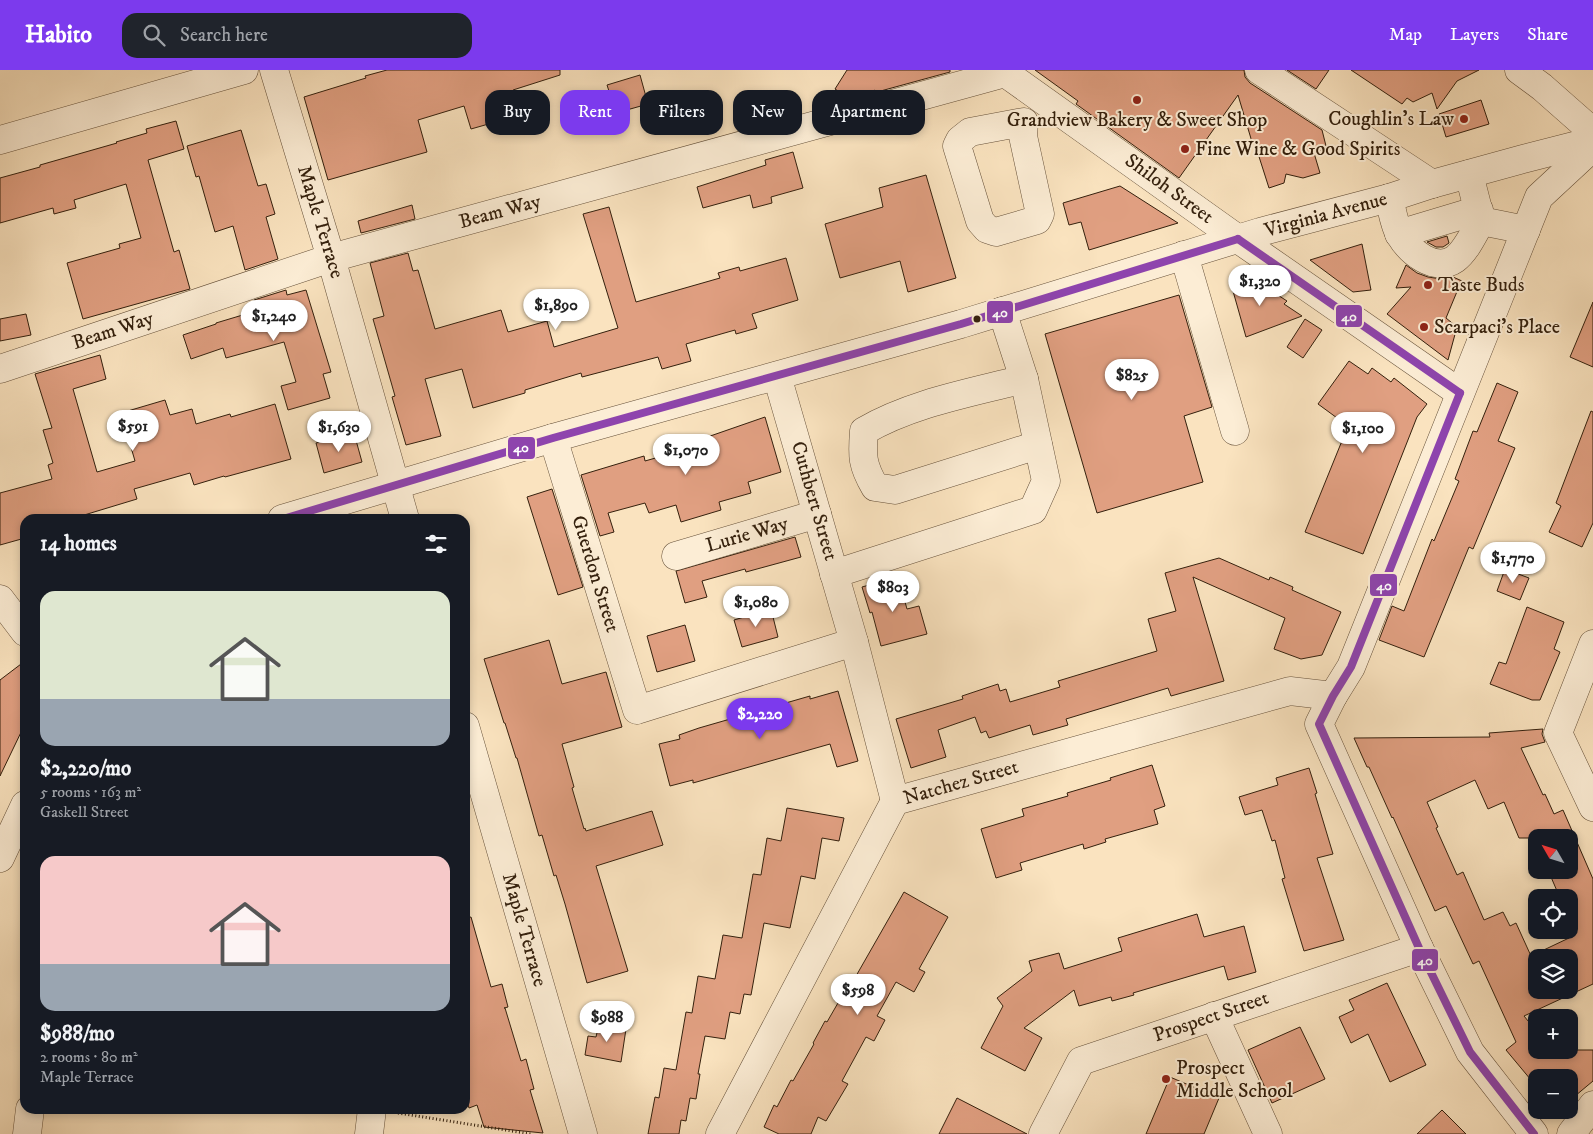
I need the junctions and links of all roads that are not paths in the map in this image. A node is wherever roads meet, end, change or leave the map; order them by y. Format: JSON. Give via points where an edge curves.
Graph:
{"nodes":[{"id":1,"x":244,"y":70,"type":"edge"},
{"id":2,"x":274,"y":70,"type":"edge"},
{"id":3,"x":1259,"y":70,"type":"edge"},
{"id":4,"x":1519,"y":70,"type":"edge"},
{"id":5,"x":1003,"y":71,"type":"edge"},
{"id":6,"x":1030,"y":91,"type":"junction"},
{"id":7,"x":1024,"y":122,"type":"junction"},
{"id":8,"x":1593,"y":132,"type":"edge"},
{"id":9,"x":0,"y":140,"type":"edge"},
{"id":10,"x":1593,"y":142,"type":"edge"},
{"id":11,"x":1593,"y":148,"type":"edge"},
{"id":12,"x":1469,"y":174,"type":"junction"},
{"id":13,"x":1432,"y":184,"type":"junction"},
{"id":14,"x":1389,"y":198,"type":"junction"},
{"id":15,"x":1480,"y":215,"type":"junction"},
{"id":16,"x":1526,"y":230,"type":"junction"},
{"id":17,"x":1400,"y":234,"type":"junction"},
{"id":18,"x":1238,"y":239,"type":"junction"},
{"id":19,"x":1184,"y":255,"type":"junction"},
{"id":20,"x":331,"y":258,"type":"junction"},
{"id":21,"x":1002,"y":311,"type":"junction"},
{"id":22,"x":0,"y":369,"type":"edge"},
{"id":23,"x":777,"y":376,"type":"junction"},
{"id":24,"x":1024,"y":379,"type":"junction"},
{"id":25,"x":1460,"y":393,"type":"junction"},
{"id":26,"x":1235,"y":430,"type":"dead end"},
{"id":27,"x":553,"y":438,"type":"junction"},
{"id":28,"x":1038,"y":445,"type":"junction"},
{"id":29,"x":395,"y":485,"type":"junction"},
{"id":30,"x":299,"y":514,"type":"edge"},
{"id":31,"x":404,"y":514,"type":"edge"},
{"id":32,"x":817,"y":514,"type":"junction"},
{"id":33,"x":676,"y":556,"type":"dead end"},
{"id":34,"x":834,"y":574,"type":"junction"},
{"id":35,"x":854,"y":642,"type":"junction"},
{"id":36,"x":1593,"y":644,"type":"edge"},
{"id":37,"x":1333,"y":696,"type":"junction"},
{"id":38,"x":470,"y":743,"type":"edge"},
{"id":39,"x":895,"y":801,"type":"junction"},
{"id":40,"x":1593,"y":807,"type":"edge"},
{"id":41,"x":20,"y":816,"type":"edge"},
{"id":42,"x":0,"y":858,"type":"edge"},
{"id":43,"x":1419,"y":948,"type":"junction"},
{"id":44,"x":1214,"y":1016,"type":"junction"},
{"id":45,"x":1593,"y":1105,"type":"edge"},
{"id":46,"x":29,"y":1114,"type":"edge"},
{"id":47,"x":371,"y":1114,"type":"edge"},
{"id":48,"x":27,"y":1134,"type":"edge"},
{"id":49,"x":369,"y":1134,"type":"edge"},
{"id":50,"x":583,"y":1134,"type":"edge"},
{"id":51,"x":720,"y":1134,"type":"edge"},
{"id":52,"x":1043,"y":1134,"type":"edge"},
{"id":53,"x":1268,"y":1134,"type":"edge"},
{"id":54,"x":1534,"y":1134,"type":"edge"},
{"id":55,"x":1571,"y":1134,"type":"edge"}],
"edges":[{"from":1,"to":9,"type":"street"},
{"from":2,"to":20,"type":"street","name":"Maple Terrace"},
{"from":3,"to":13,"type":"street"},
{"from":4,"to":8,"type":"street"},
{"from":5,"to":6,"type":"street","name":"Shiloh Street"},
{"from":5,"to":20,"type":"street","name":"Beam Way"},
{"from":6,"to":7,"type":"street"},
{"from":6,"to":18,"type":"street","name":"Shiloh Street"},
{"from":7,"to":7,"type":"street","via":[[1023,136],[1040,214],[1037,220],[996,232],[980,222],[957,146],[970,132]]},
{"from":10,"to":12,"type":"street","name":"Virginia Avenue"},
{"from":11,"to":16,"type":"street","via":[[1539,198]]},
{"from":12,"to":13,"type":"street","name":"Virginia Avenue"},
{"from":12,"to":15,"type":"street"},
{"from":13,"to":14,"type":"street","name":"Virginia Avenue"},
{"from":14,"to":17,"type":"street"},
{"from":14,"to":18,"type":"street","name":"Virginia Avenue"},
{"from":15,"to":16,"type":"street"},
{"from":15,"to":17,"type":"street"},
{"from":15,"to":17,"type":"street","via":[[1461,253],[1444,264],[1416,254]]},
{"from":16,"to":25,"type":"street"},
{"from":18,"to":19,"type":"street","name":"Virginia Avenue"},
{"from":18,"to":25,"type":"street","name":"Shiloh Street"},
{"from":19,"to":21,"type":"street","name":"Virginia Avenue"},
{"from":19,"to":26,"type":"street"},
{"from":20,"to":22,"type":"street","name":"Beam Way"},
{"from":20,"to":29,"type":"street","name":"Maple Terrace"},
{"from":21,"to":23,"type":"street","name":"Virginia Avenue"},
{"from":21,"to":24,"type":"street"},
{"from":23,"to":27,"type":"street","name":"Virginia Avenue"},
{"from":23,"to":32,"type":"street","name":"Cuthbert Street"},
{"from":24,"to":28,"type":"street"},
{"from":24,"to":28,"type":"street","via":[[927,404],[883,420],[864,431],[862,452],[866,472],[875,487],[895,490]]},
{"from":25,"to":37,"type":"street","via":[[1351,667]]},
{"from":27,"to":29,"type":"street","name":"Virginia Avenue"},
{"from":27,"to":35,"type":"street","name":"Guerdon Street","via":[[637,710]]},
{"from":28,"to":34,"type":"street","via":[[1046,481],[1033,510]]},
{"from":29,"to":30,"type":"street","name":"Virginia Avenue"},
{"from":29,"to":31,"type":"street","name":"Maple Terrace"},
{"from":32,"to":33,"type":"street","name":"Lurie Way"},
{"from":32,"to":34,"type":"street","name":"Cuthbert Street"},
{"from":34,"to":35,"type":"street","name":"Cuthbert Street"},
{"from":35,"to":39,"type":"street","name":"Cuthbert Street"},
{"from":36,"to":40,"type":"street","via":[[1558,733]]},
{"from":37,"to":39,"type":"street","name":"Natchez Street","via":[[1290,691]]},
{"from":37,"to":43,"type":"street","via":[[1318,724]]},
{"from":38,"to":50,"type":"street","name":"Maple Terrace"},
{"from":39,"to":51,"type":"street","name":"Natchez Street"},
{"from":41,"to":42,"type":"street"},
{"from":43,"to":44,"type":"street","name":"Prospect Street"},
{"from":43,"to":54,"type":"street","via":[[1470,1052]]},
{"from":44,"to":52,"type":"street","name":"Prospect Street","via":[[1081,1061]]},
{"from":44,"to":53,"type":"street"},
{"from":45,"to":55,"type":"street"},
{"from":46,"to":48,"type":"street"},
{"from":47,"to":49,"type":"street"}]}
